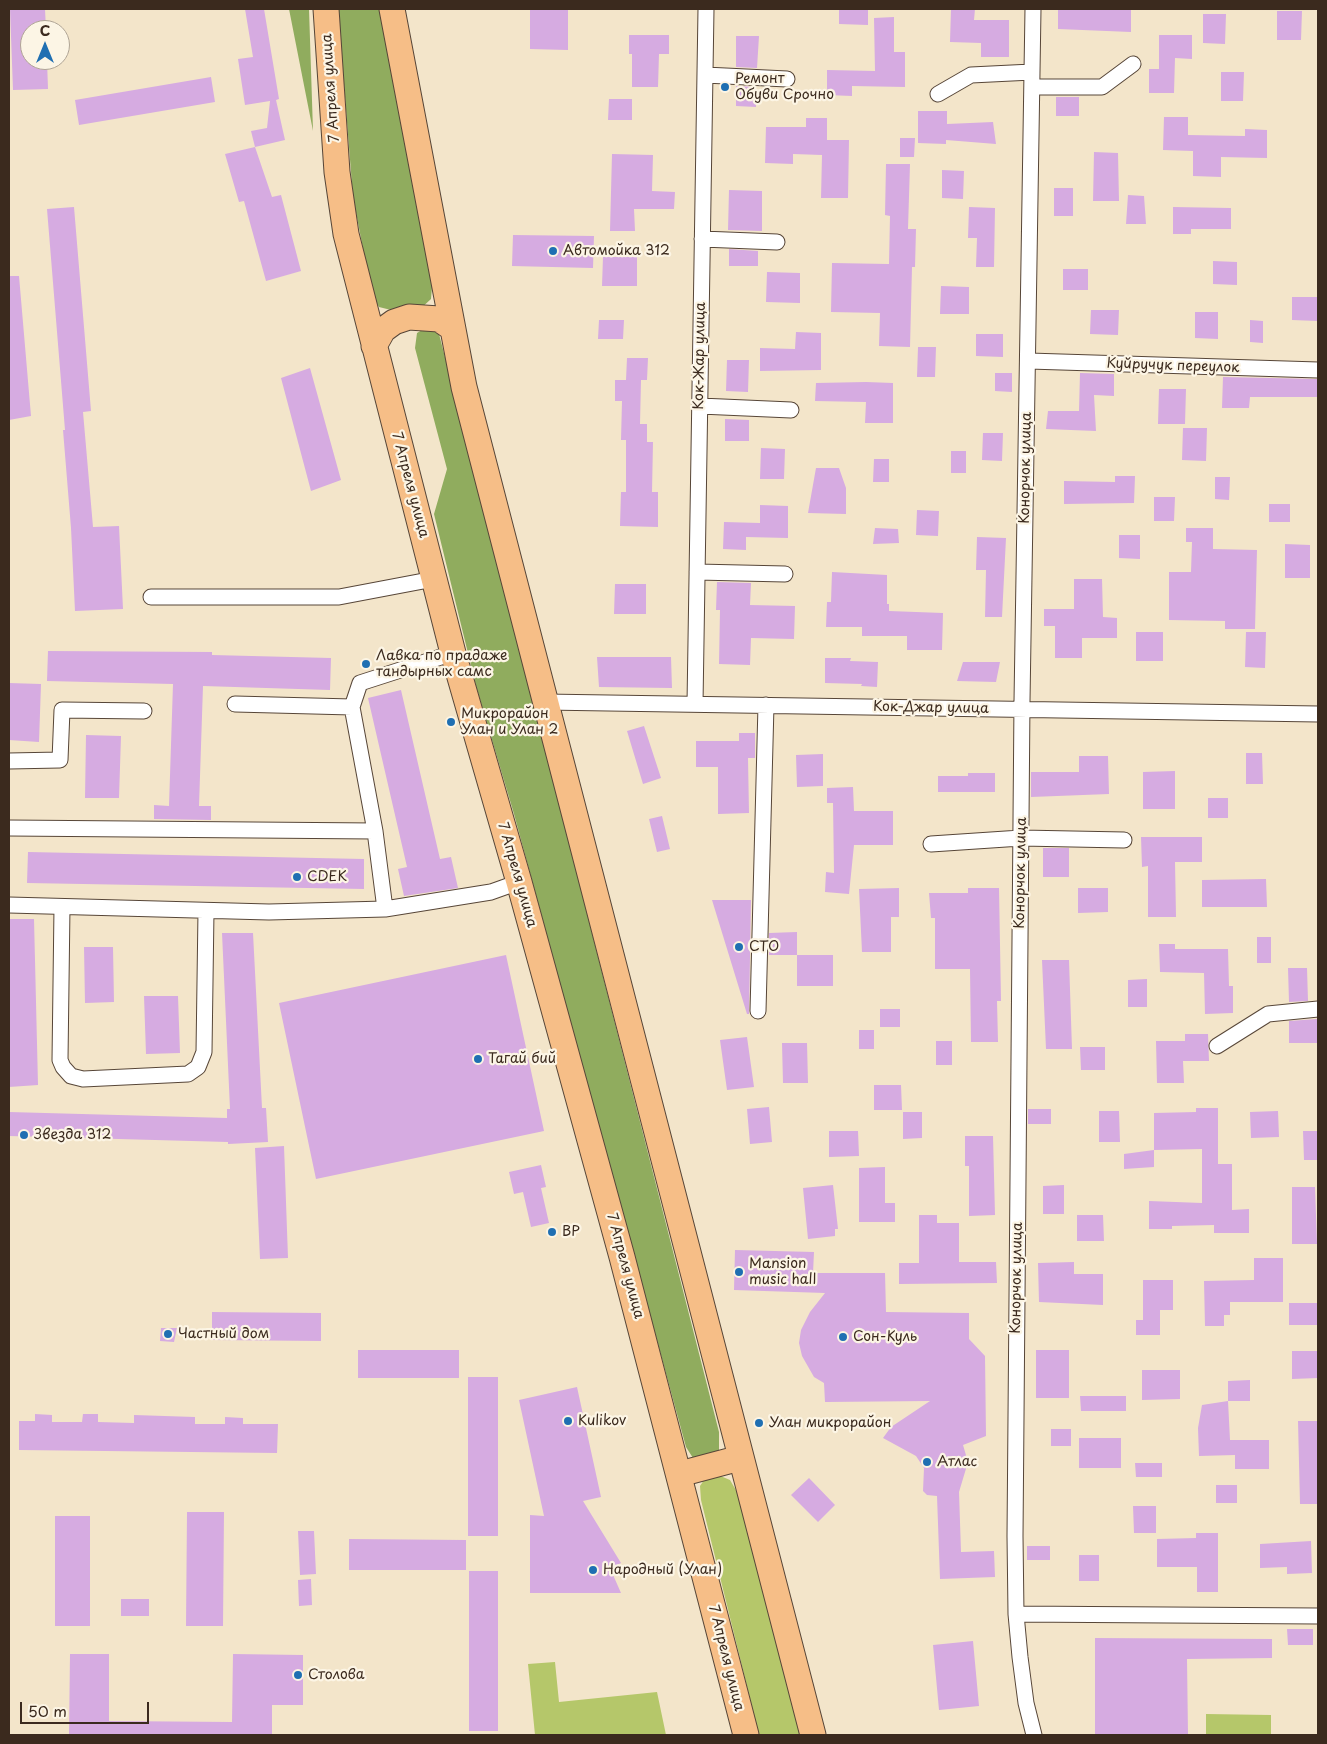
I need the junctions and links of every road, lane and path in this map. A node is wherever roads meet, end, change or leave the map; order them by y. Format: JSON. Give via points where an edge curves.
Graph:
{"nodes":[{"id":1,"x":326,"y":9,"type":"edge"},
{"id":2,"x":392,"y":9,"type":"edge"},
{"id":3,"x":706,"y":9,"type":"edge"},
{"id":4,"x":1033,"y":9,"type":"edge"},
{"id":5,"x":1133,"y":64,"type":"dead end"},
{"id":6,"x":705,"y":75,"type":"junction"},
{"id":7,"x":787,"y":79,"type":"dead end"},
{"id":8,"x":1032,"y":80,"type":"junction"},
{"id":9,"x":938,"y":94,"type":"dead end"},
{"id":10,"x":702,"y":238,"type":"junction"},
{"id":11,"x":777,"y":242,"type":"dead end"},
{"id":12,"x":452,"y":328,"type":"junction"},
{"id":13,"x":374,"y":346,"type":"junction"},
{"id":14,"x":1029,"y":361,"type":"junction"},
{"id":15,"x":1318,"y":370,"type":"edge"},
{"id":16,"x":700,"y":406,"type":"junction"},
{"id":17,"x":791,"y":410,"type":"dead end"},
{"id":18,"x":697,"y":572,"type":"junction"},
{"id":19,"x":785,"y":574,"type":"dead end"},
{"id":20,"x":434,"y":580,"type":"junction"},
{"id":21,"x":151,"y":598,"type":"dead end"},
{"id":22,"x":453,"y":653,"type":"junction"},
{"id":23,"x":544,"y":702,"type":"junction"},
{"id":24,"x":235,"y":704,"type":"dead end"},
{"id":25,"x":695,"y":704,"type":"junction"},
{"id":26,"x":766,"y":705,"type":"junction"},
{"id":27,"x":352,"y":707,"type":"junction"},
{"id":28,"x":1022,"y":709,"type":"junction"},
{"id":29,"x":144,"y":710,"type":"dead end"},
{"id":30,"x":1318,"y":714,"type":"edge"},
{"id":31,"x":9,"y":761,"type":"edge"},
{"id":32,"x":9,"y":828,"type":"edge"},
{"id":33,"x":375,"y":831,"type":"junction"},
{"id":34,"x":1021,"y":838,"type":"junction"},
{"id":35,"x":1124,"y":840,"type":"dead end"},
{"id":36,"x":931,"y":844,"type":"dead end"},
{"id":37,"x":520,"y":882,"type":"junction"},
{"id":38,"x":9,"y":905,"type":"edge"},
{"id":39,"x":62,"y":907,"type":"junction"},
{"id":40,"x":386,"y":909,"type":"junction"},
{"id":41,"x":206,"y":912,"type":"junction"},
{"id":42,"x":1318,"y":1008,"type":"edge"},
{"id":43,"x":758,"y":1011,"type":"dead end"},
{"id":44,"x":1217,"y":1046,"type":"dead end"},
{"id":45,"x":740,"y":1458,"type":"junction"},
{"id":46,"x":680,"y":1474,"type":"junction"},
{"id":47,"x":1016,"y":1614,"type":"junction"},
{"id":48,"x":1318,"y":1616,"type":"edge"},
{"id":49,"x":746,"y":1735,"type":"edge"},
{"id":50,"x":813,"y":1735,"type":"edge"},
{"id":51,"x":1034,"y":1735,"type":"edge"}],
"edges":[{"from":1,"to":13,"type":"main road","name":"7 Апреля улица","via":[[346,234]]},
{"from":2,"to":12,"type":"main road"},
{"from":3,"to":6,"type":"street","name":"Кок-Жар улица"},
{"from":4,"to":8,"type":"street","name":"Конорчок улица"},
{"from":5,"to":8,"type":"street","via":[[1102,87]]},
{"from":6,"to":7,"type":"street"},
{"from":6,"to":10,"type":"street","name":"Кок-Жар улица"},
{"from":8,"to":9,"type":"street","via":[[971,75]]},
{"from":8,"to":14,"type":"street","name":"Конорчок улица"},
{"from":10,"to":11,"type":"street"},
{"from":10,"to":16,"type":"street","name":"Кок-Жар улица"},
{"from":12,"to":13,"type":"main road","via":[[439,319],[409,317],[383,330]]},
{"from":12,"to":23,"type":"main road"},
{"from":13,"to":20,"type":"main road","name":"7 Апреля улица"},
{"from":14,"to":15,"type":"street","name":"Куйручук переулок"},
{"from":14,"to":28,"type":"street","name":"Конорчок улица"},
{"from":16,"to":17,"type":"street"},
{"from":16,"to":18,"type":"street","name":"Кок-Жар улица"},
{"from":18,"to":19,"type":"street"},
{"from":18,"to":25,"type":"street","name":"Кок-Жар улица"},
{"from":20,"to":21,"type":"street","via":[[339,598]]},
{"from":20,"to":22,"type":"main road","name":"7 Апреля улица"},
{"from":22,"to":27,"type":"street","via":[[360,683]]},
{"from":22,"to":37,"type":"main road","name":"7 Апреля улица"},
{"from":23,"to":25,"type":"street","name":"Кок-Джар улица"},
{"from":23,"to":45,"type":"main road"},
{"from":24,"to":27,"type":"street"},
{"from":25,"to":26,"type":"street","name":"Кок-Джар улица"},
{"from":26,"to":28,"type":"street","name":"Кок-Джар улица"},
{"from":26,"to":43,"type":"street"},
{"from":27,"to":33,"type":"street"},
{"from":28,"to":30,"type":"street","name":"Кок-Джар улица"},
{"from":28,"to":34,"type":"street","name":"Конорчок улица"},
{"from":29,"to":31,"type":"street","via":[[62,710],[60,760]]},
{"from":32,"to":33,"type":"street"},
{"from":33,"to":40,"type":"street"},
{"from":34,"to":35,"type":"street"},
{"from":34,"to":36,"type":"street"},
{"from":34,"to":47,"type":"street","name":"Конорчок улица"},
{"from":37,"to":40,"type":"street","via":[[491,892]]},
{"from":37,"to":46,"type":"main road","name":"7 Апреля улица"},
{"from":38,"to":39,"type":"street"},
{"from":39,"to":41,"type":"street"},
{"from":39,"to":41,"type":"street","via":[[60,1060],[71,1076],[83,1079],[188,1074],[198,1067],[204,1052]]},
{"from":40,"to":41,"type":"street"},
{"from":42,"to":44,"type":"street","via":[[1268,1014]]},
{"from":45,"to":46,"type":"main road"},
{"from":45,"to":50,"type":"main road"},
{"from":46,"to":49,"type":"main road","name":"7 Апреля улица"},
{"from":47,"to":48,"type":"street"},
{"from":47,"to":51,"type":"street","name":"Конорчок улица","via":[[1026,1703]]}]}
